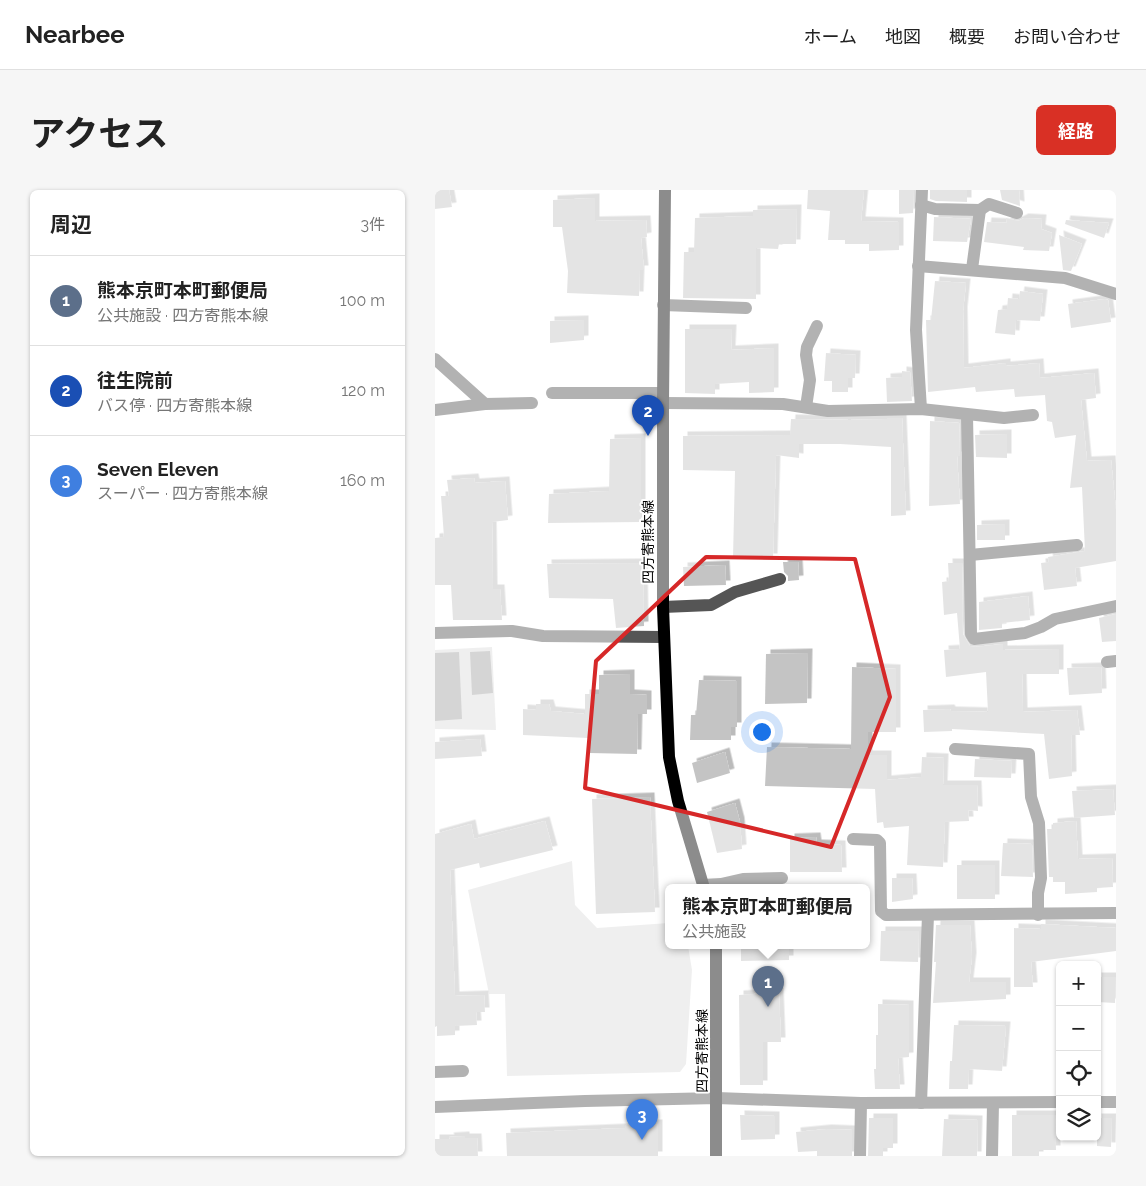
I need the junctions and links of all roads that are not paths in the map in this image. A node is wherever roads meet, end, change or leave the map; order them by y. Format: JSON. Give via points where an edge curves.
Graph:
{"nodes":[{"id":1,"x":665,"y":190,"type":"edge"},
{"id":2,"x":922,"y":190,"type":"edge"},
{"id":3,"x":921,"y":205,"type":"junction"},
{"id":4,"x":980,"y":210,"type":"junction"},
{"id":5,"x":1017,"y":213,"type":"dead end"},
{"id":6,"x":918,"y":266,"type":"junction"},
{"id":7,"x":972,"y":269,"type":"junction"},
{"id":8,"x":1116,"y":294,"type":"edge"},
{"id":9,"x":663,"y":306,"type":"junction"},
{"id":10,"x":746,"y":308,"type":"dead end"},
{"id":11,"x":817,"y":326,"type":"dead end"},
{"id":12,"x":435,"y":358,"type":"edge"},
{"id":13,"x":553,"y":392,"type":"dead end"},
{"id":14,"x":663,"y":398,"type":"junction"},
{"id":15,"x":532,"y":403,"type":"dead end"},
{"id":16,"x":485,"y":404,"type":"junction"},
{"id":17,"x":806,"y":407,"type":"junction"},
{"id":18,"x":921,"y":409,"type":"junction"},
{"id":19,"x":435,"y":410,"type":"edge"},
{"id":20,"x":967,"y":415,"type":"junction"},
{"id":21,"x":1033,"y":415,"type":"dead end"},
{"id":22,"x":1077,"y":545,"type":"dead end"},
{"id":23,"x":970,"y":555,"type":"junction"},
{"id":24,"x":779,"y":579,"type":"dead end"},
{"id":25,"x":1116,"y":606,"type":"edge"},
{"id":26,"x":663,"y":607,"type":"junction"},
{"id":27,"x":435,"y":633,"type":"edge"},
{"id":28,"x":664,"y":637,"type":"junction"},
{"id":29,"x":955,"y":749,"type":"dead end"},
{"id":30,"x":853,"y":839,"type":"dead end"},
{"id":31,"x":782,"y":878,"type":"dead end"},
{"id":32,"x":703,"y":884,"type":"edge"},
{"id":33,"x":721,"y":884,"type":"edge"},
{"id":34,"x":1116,"y":913,"type":"edge"},
{"id":35,"x":928,"y":915,"type":"junction"},
{"id":36,"x":1038,"y":915,"type":"junction"},
{"id":37,"x":715,"y":949,"type":"edge"},
{"id":38,"x":463,"y":1071,"type":"dead end"},
{"id":39,"x":435,"y":1072,"type":"edge"},
{"id":40,"x":717,"y":1098,"type":"junction"},
{"id":41,"x":1056,"y":1102,"type":"edge"},
{"id":42,"x":1101,"y":1102,"type":"edge"},
{"id":43,"x":1116,"y":1102,"type":"edge"},
{"id":44,"x":861,"y":1103,"type":"junction"},
{"id":45,"x":921,"y":1103,"type":"junction"},
{"id":46,"x":993,"y":1103,"type":"junction"},
{"id":47,"x":435,"y":1107,"type":"edge"},
{"id":48,"x":716,"y":1156,"type":"edge"},
{"id":49,"x":860,"y":1156,"type":"edge"},
{"id":50,"x":992,"y":1156,"type":"edge"}],
"edges":[{"from":1,"to":9,"type":"main road","name":"四方寄熊本線"},
{"from":2,"to":3,"type":"street"},
{"from":3,"to":4,"type":"street","via":[[935,209]]},
{"from":3,"to":6,"type":"street"},
{"from":4,"to":5,"type":"street","via":[[989,204]]},
{"from":4,"to":7,"type":"street"},
{"from":6,"to":7,"type":"street"},
{"from":6,"to":18,"type":"street"},
{"from":7,"to":8,"type":"street","via":[[1065,278]]},
{"from":9,"to":10,"type":"street"},
{"from":9,"to":14,"type":"main road","name":"四方寄熊本線"},
{"from":11,"to":17,"type":"street","via":[[807,347],[810,380]]},
{"from":12,"to":16,"type":"street"},
{"from":13,"to":14,"type":"street"},
{"from":14,"to":17,"type":"street"},
{"from":14,"to":26,"type":"main road","name":"四方寄熊本線"},
{"from":15,"to":16,"type":"street"},
{"from":16,"to":19,"type":"street"},
{"from":17,"to":18,"type":"street","via":[[828,411]]},
{"from":18,"to":20,"type":"street"},
{"from":20,"to":21,"type":"street","via":[[1005,418]]},
{"from":20,"to":23,"type":"street"},
{"from":22,"to":23,"type":"street"},
{"from":23,"to":25,"type":"street","via":[[971,634],[974,639],[1025,633],[1055,620]]},
{"from":24,"to":26,"type":"street","via":[[735,592],[711,605]]},
{"from":26,"to":28,"type":"main road","name":"四方寄熊本線"},
{"from":27,"to":28,"type":"street","via":[[512,631],[543,636]]},
{"from":28,"to":32,"type":"main road","name":"四方寄熊本線","via":[[669,757],[678,802]]},
{"from":29,"to":36,"type":"street","via":[[1029,754],[1031,797],[1039,823],[1041,878]]},
{"from":30,"to":35,"type":"street","via":[[877,840],[880,843],[881,911],[886,915]]},
{"from":31,"to":33,"type":"street","via":[[743,879]]},
{"from":34,"to":36,"type":"street"},
{"from":35,"to":36,"type":"street"},
{"from":35,"to":45,"type":"street"},
{"from":37,"to":40,"type":"main road","name":"四方寄熊本線"},
{"from":38,"to":39,"type":"street"},
{"from":40,"to":44,"type":"street"},
{"from":40,"to":47,"type":"street"},
{"from":40,"to":48,"type":"main road","name":"四方寄熊本線"},
{"from":41,"to":46,"type":"street"},
{"from":42,"to":43,"type":"street"},
{"from":44,"to":45,"type":"street"},
{"from":44,"to":49,"type":"street"},
{"from":45,"to":46,"type":"street"},
{"from":46,"to":50,"type":"street"}]}
